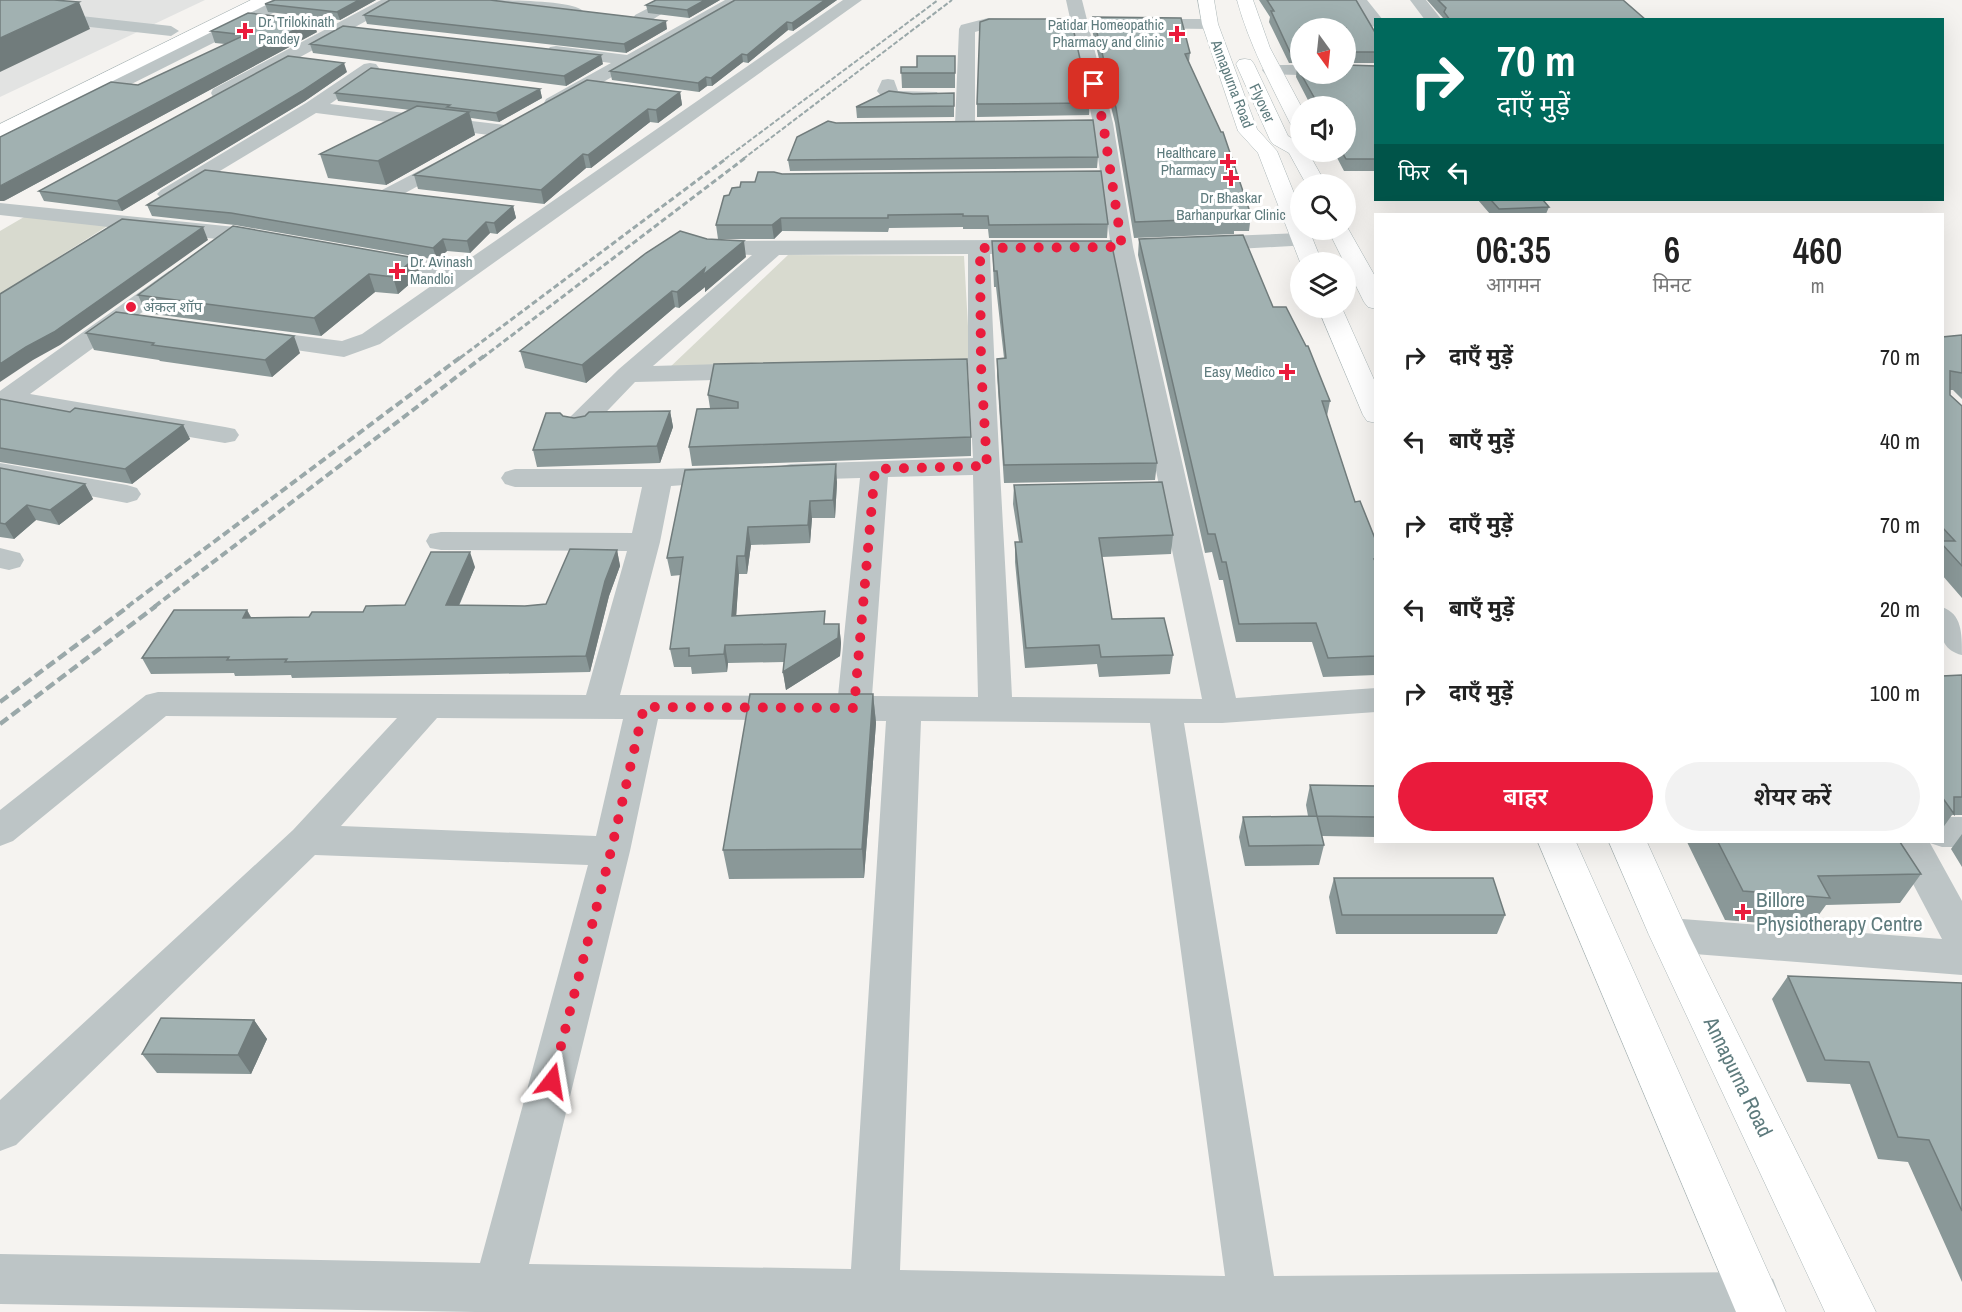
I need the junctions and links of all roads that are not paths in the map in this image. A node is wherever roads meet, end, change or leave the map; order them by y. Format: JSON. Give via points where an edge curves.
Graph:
{"nodes":[{"id":1,"x":264,"y":0,"type":"edge"},
{"id":2,"x":287,"y":0,"type":"edge"},
{"id":3,"x":393,"y":0,"type":"edge"},
{"id":4,"x":492,"y":0,"type":"edge"},
{"id":5,"x":676,"y":0,"type":"edge"},
{"id":6,"x":737,"y":0,"type":"edge"},
{"id":7,"x":854,"y":0,"type":"edge"},
{"id":8,"x":1206,"y":0,"type":"edge"},
{"id":9,"x":1215,"y":0,"type":"edge"},
{"id":10,"x":1245,"y":0,"type":"edge"},
{"id":11,"x":1358,"y":0,"type":"edge"},
{"id":12,"x":1418,"y":0,"type":"edge"},
{"id":13,"x":234,"y":8,"type":"edge"},
{"id":14,"x":0,"y":12,"type":"edge"},
{"id":15,"x":595,"y":13,"type":"edge"},
{"id":16,"x":249,"y":17,"type":"junction"},
{"id":17,"x":1432,"y":18,"type":"edge"},
{"id":18,"x":1070,"y":19,"type":"edge"},
{"id":19,"x":1374,"y":20,"type":"edge"},
{"id":20,"x":283,"y":21,"type":"edge"},
{"id":21,"x":1127,"y":24,"type":"edge"},
{"id":22,"x":1210,"y":24,"type":"junction"},
{"id":23,"x":317,"y":25,"type":"dead end"},
{"id":24,"x":690,"y":25,"type":"junction"},
{"id":25,"x":340,"y":27,"type":"junction"},
{"id":26,"x":171,"y":31,"type":"junction"},
{"id":27,"x":375,"y":31,"type":"edge"},
{"id":28,"x":536,"y":49,"type":"edge"},
{"id":29,"x":286,"y":57,"type":"junction"},
{"id":30,"x":628,"y":60,"type":"junction"},
{"id":31,"x":317,"y":61,"type":"edge"},
{"id":32,"x":339,"y":64,"type":"edge"},
{"id":33,"x":1271,"y":70,"type":"junction"},
{"id":34,"x":1290,"y":70,"type":"edge"},
{"id":35,"x":586,"y":84,"type":"junction"},
{"id":36,"x":888,"y":84,"type":"dead end"},
{"id":37,"x":620,"y":89,"type":"edge"},
{"id":38,"x":545,"y":91,"type":"dead end"},
{"id":39,"x":569,"y":94,"type":"junction"},
{"id":40,"x":966,"y":96,"type":"junction"},
{"id":41,"x":687,"y":98,"type":"dead end"},
{"id":42,"x":710,"y":101,"type":"junction"},
{"id":43,"x":204,"y":102,"type":"edge"},
{"id":44,"x":1290,"y":105,"type":"edge"},
{"id":45,"x":313,"y":107,"type":"junction"},
{"id":46,"x":542,"y":110,"type":"edge"},
{"id":47,"x":0,"y":115,"type":"edge"},
{"id":48,"x":523,"y":120,"type":"edge"},
{"id":49,"x":942,"y":125,"type":"edge"},
{"id":50,"x":965,"y":125,"type":"junction"},
{"id":51,"x":988,"y":125,"type":"edge"},
{"id":52,"x":0,"y":131,"type":"edge"},
{"id":53,"x":505,"y":131,"type":"junction"},
{"id":54,"x":0,"y":144,"type":"edge"},
{"id":55,"x":1284,"y":144,"type":"edge"},
{"id":56,"x":204,"y":172,"type":"junction"},
{"id":57,"x":1308,"y":174,"type":"edge"},
{"id":58,"x":238,"y":176,"type":"edge"},
{"id":59,"x":1290,"y":178,"type":"edge"},
{"id":60,"x":365,"y":191,"type":"edge"},
{"id":61,"x":39,"y":193,"type":"edge"},
{"id":62,"x":388,"y":194,"type":"junction"},
{"id":63,"x":423,"y":198,"type":"edge"},
{"id":64,"x":515,"y":209,"type":"dead end"},
{"id":65,"x":3,"y":211,"type":"edge"},
{"id":66,"x":549,"y":213,"type":"junction"},
{"id":67,"x":122,"y":222,"type":"junction"},
{"id":68,"x":235,"y":234,"type":"junction"},
{"id":69,"x":1301,"y":240,"type":"joint"},
{"id":70,"x":1344,"y":240,"type":"edge"},
{"id":71,"x":91,"y":241,"type":"edge"},
{"id":72,"x":292,"y":244,"type":"edge"},
{"id":73,"x":1182,"y":245,"type":"edge"},
{"id":74,"x":1063,"y":247,"type":"edge"},
{"id":75,"x":717,"y":248,"type":"edge"},
{"id":76,"x":773,"y":248,"type":"junction"},
{"id":77,"x":980,"y":248,"type":"junction"},
{"id":78,"x":1306,"y":252,"type":"edge"},
{"id":79,"x":350,"y":254,"type":"edge"},
{"id":80,"x":464,"y":274,"type":"junction"},
{"id":81,"x":1374,"y":298,"type":"edge"},
{"id":82,"x":118,"y":318,"type":"junction"},
{"id":83,"x":1334,"y":318,"type":"edge"},
{"id":84,"x":153,"y":323,"type":"edge"},
{"id":85,"x":234,"y":334,"type":"edge"},
{"id":86,"x":781,"y":370,"type":"edge"},
{"id":87,"x":628,"y":374,"type":"junction"},
{"id":88,"x":3,"y":400,"type":"edge"},
{"id":89,"x":1374,"y":410,"type":"edge"},
{"id":90,"x":578,"y":425,"type":"edge"},
{"id":91,"x":225,"y":435,"type":"dead end"},
{"id":92,"x":987,"y":466,"type":"junction"},
{"id":93,"x":875,"y":469,"type":"junction"},
{"id":94,"x":0,"y":471,"type":"edge"},
{"id":95,"x":515,"y":478,"type":"dead end"},
{"id":96,"x":658,"y":478,"type":"junction"},
{"id":97,"x":127,"y":494,"type":"dead end"},
{"id":98,"x":441,"y":541,"type":"dead end"},
{"id":99,"x":645,"y":542,"type":"junction"},
{"id":100,"x":1944,"y":620,"type":"edge"},
{"id":101,"x":1962,"y":644,"type":"edge"},
{"id":102,"x":1374,"y":700,"type":"edge"},
{"id":103,"x":428,"y":706,"type":"junction"},
{"id":104,"x":600,"y":707,"type":"junction"},
{"id":105,"x":644,"y":707,"type":"junction"},
{"id":106,"x":854,"y":708,"type":"junction"},
{"id":107,"x":904,"y":709,"type":"junction"},
{"id":108,"x":995,"y":709,"type":"junction"},
{"id":109,"x":1165,"y":710,"type":"junction"},
{"id":110,"x":1222,"y":711,"type":"junction"},
{"id":111,"x":0,"y":831,"type":"edge"},
{"id":112,"x":1944,"y":832,"type":"edge"},
{"id":113,"x":1962,"y":832,"type":"edge"},
{"id":114,"x":306,"y":840,"type":"junction"},
{"id":115,"x":1557,"y":843,"type":"edge"},
{"id":116,"x":1628,"y":843,"type":"edge"},
{"id":117,"x":1911,"y":843,"type":"edge"},
{"id":118,"x":611,"y":851,"type":"junction"},
{"id":119,"x":1669,"y":935,"type":"junction"},
{"id":120,"x":1962,"y":938,"type":"edge"},
{"id":121,"x":1962,"y":958,"type":"edge"},
{"id":122,"x":0,"y":1130,"type":"edge"},
{"id":123,"x":0,"y":1279,"type":"edge"},
{"id":124,"x":498,"y":1288,"type":"junction"},
{"id":125,"x":874,"y":1294,"type":"junction"},
{"id":126,"x":1253,"y":1301,"type":"junction"},
{"id":127,"x":1758,"y":1305,"type":"edge"},
{"id":128,"x":1851,"y":1312,"type":"edge"}],
"edges":[{"from":1,"to":13,"type":"main road"},
{"from":2,"to":16,"type":"street"},
{"from":3,"to":25,"type":"street"},
{"from":4,"to":15,"type":"street"},
{"from":5,"to":24,"type":"street","via":[[635,18]]},
{"from":6,"to":24,"type":"street"},
{"from":7,"to":42,"type":"street"},
{"from":8,"to":22,"type":"main road","name":"Annapurna Road"},
{"from":9,"to":55,"type":"main road","name":"Flyover"},
{"from":10,"to":33,"type":"main road"},
{"from":11,"to":19,"type":"street"},
{"from":12,"to":17,"type":"street"},
{"from":13,"to":16,"type":"street"},
{"from":13,"to":26,"type":"main road"},
{"from":13,"to":52,"type":"main road"},
{"from":14,"to":26,"type":"street"},
{"from":16,"to":20,"type":"street"},
{"from":16,"to":54,"type":"street"},
{"from":18,"to":40,"type":"street","via":[[988,23],[967,29]]},
{"from":18,"to":110,"type":"street","via":[[1100,177],[1122,247],[1163,490]]},
{"from":21,"to":22,"type":"street"},
{"from":22,"to":55,"type":"main road","name":"Annapurna Road","via":[[1248,131]]},
{"from":23,"to":25,"type":"street"},
{"from":24,"to":30,"type":"street"},
{"from":25,"to":27,"type":"street"},
{"from":25,"to":29,"type":"street"},
{"from":26,"to":47,"type":"main road"},
{"from":28,"to":30,"type":"street"},
{"from":29,"to":31,"type":"street"},
{"from":29,"to":43,"type":"street"},
{"from":30,"to":35,"type":"street"},
{"from":32,"to":45,"type":"street","via":[[376,69]]},
{"from":33,"to":34,"type":"street"},
{"from":33,"to":44,"type":"main road"},
{"from":35,"to":37,"type":"street"},
{"from":35,"to":39,"type":"street"},
{"from":36,"to":40,"type":"street","via":[[886,92],[892,95]]},
{"from":38,"to":39,"type":"street"},
{"from":39,"to":46,"type":"street"},
{"from":40,"to":50,"type":"street"},
{"from":41,"to":42,"type":"street"},
{"from":42,"to":66,"type":"street"},
{"from":45,"to":53,"type":"street"},
{"from":45,"to":56,"type":"street"},
{"from":48,"to":53,"type":"street"},
{"from":49,"to":50,"type":"street"},
{"from":50,"to":51,"type":"street"},
{"from":53,"to":62,"type":"street"},
{"from":55,"to":57,"type":"main road","name":"Annapurna Road"},
{"from":55,"to":59,"type":"main road","name":"Annapurna Road"},
{"from":56,"to":58,"type":"street"},
{"from":56,"to":67,"type":"street"},
{"from":60,"to":62,"type":"street"},
{"from":61,"to":65,"type":"street"},
{"from":62,"to":63,"type":"street"},
{"from":64,"to":66,"type":"street"},
{"from":65,"to":67,"type":"street"},
{"from":66,"to":80,"type":"street"},
{"from":67,"to":68,"type":"street"},
{"from":67,"to":71,"type":"street"},
{"from":68,"to":72,"type":"street"},
{"from":68,"to":82,"type":"street"},
{"from":69,"to":73,"type":"street"},
{"from":69,"to":78,"type":"main road","name":"Annapurna Road"},
{"from":70,"to":81,"type":"main road"},
{"from":74,"to":77,"type":"street"},
{"from":75,"to":76,"type":"street"},
{"from":76,"to":77,"type":"street"},
{"from":76,"to":87,"type":"street"},
{"from":77,"to":92,"type":"street","via":[[969,367]]},
{"from":79,"to":80,"type":"street"},
{"from":80,"to":85,"type":"street","via":[[370,339],[344,349]]},
{"from":82,"to":84,"type":"street"},
{"from":82,"to":88,"type":"street"},
{"from":83,"to":89,"type":"main road"},
{"from":86,"to":87,"type":"street"},
{"from":87,"to":90,"type":"street"},
{"from":88,"to":91,"type":"street"},
{"from":92,"to":93,"type":"street"},
{"from":92,"to":108,"type":"street","via":[[998,494]]},
{"from":93,"to":96,"type":"street"},
{"from":93,"to":106,"type":"street"},
{"from":94,"to":97,"type":"street"},
{"from":95,"to":96,"type":"street"},
{"from":96,"to":99,"type":"street"},
{"from":98,"to":99,"type":"street"},
{"from":99,"to":104,"type":"street"},
{"from":100,"to":101,"type":"street"},
{"from":102,"to":110,"type":"street"},
{"from":103,"to":104,"type":"street"},
{"from":103,"to":111,"type":"street","via":[[158,704]]},
{"from":103,"to":114,"type":"street"},
{"from":104,"to":105,"type":"street"},
{"from":105,"to":106,"type":"street"},
{"from":105,"to":118,"type":"street"},
{"from":106,"to":107,"type":"street"},
{"from":107,"to":108,"type":"street"},
{"from":107,"to":125,"type":"street"},
{"from":108,"to":109,"type":"street"},
{"from":109,"to":110,"type":"street"},
{"from":109,"to":126,"type":"street"},
{"from":112,"to":113,"type":"street"},
{"from":114,"to":118,"type":"street"},
{"from":114,"to":122,"type":"street"},
{"from":115,"to":127,"type":"main road"},
{"from":116,"to":119,"type":"main road","name":"Annapurna Road"},
{"from":117,"to":120,"type":"street"},
{"from":118,"to":124,"type":"street"},
{"from":119,"to":121,"type":"street"},
{"from":119,"to":128,"type":"main road","name":"Annapurna Road"},
{"from":123,"to":124,"type":"street"},
{"from":124,"to":125,"type":"street"},
{"from":125,"to":126,"type":"street"},
{"from":126,"to":127,"type":"street"}]}
